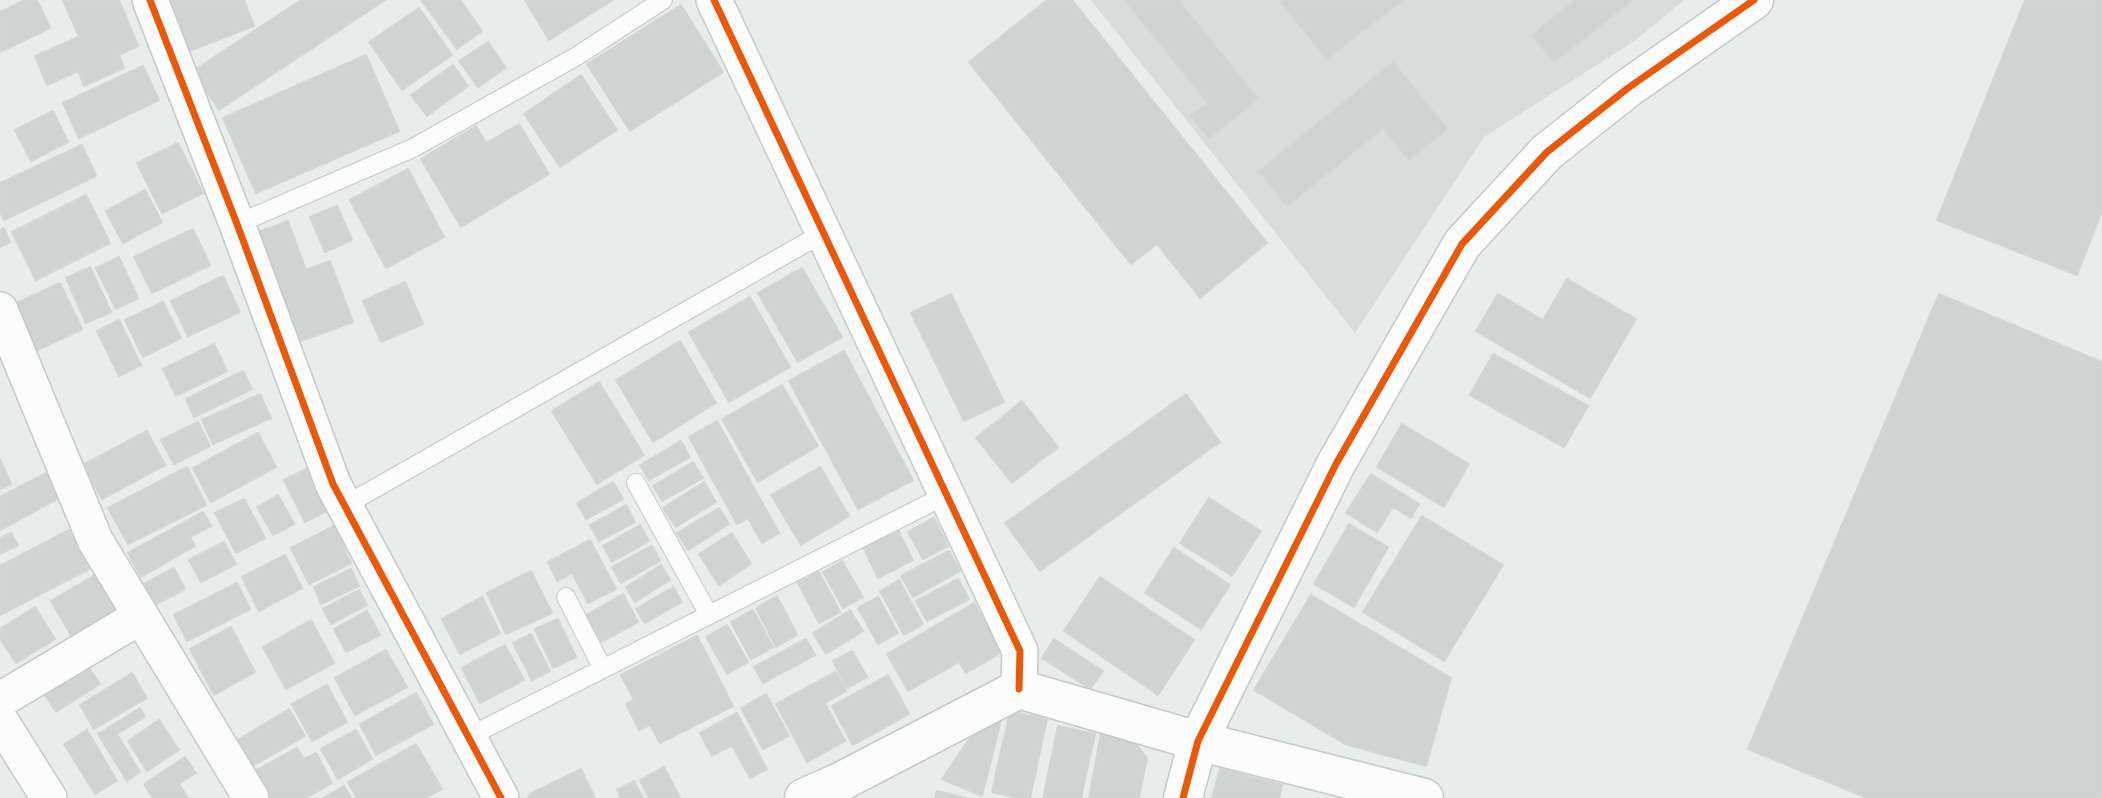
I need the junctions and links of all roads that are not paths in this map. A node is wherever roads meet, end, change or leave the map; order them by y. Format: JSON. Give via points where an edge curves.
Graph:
{"nodes":[{"id":1,"x":150,"y":0,"type":"edge"},
{"id":2,"x":663,"y":0,"type":"edge"},
{"id":3,"x":714,"y":0,"type":"edge"},
{"id":4,"x":1754,"y":0,"type":"edge"},
{"id":5,"x":237,"y":224,"type":"junction"},
{"id":6,"x":823,"y":233,"type":"junction"},
{"id":7,"x":0,"y":310,"type":"edge"},
{"id":8,"x":636,"y":483,"type":"dead end"},
{"id":9,"x":946,"y":495,"type":"junction"},
{"id":10,"x":344,"y":506,"type":"junction"},
{"id":11,"x":566,"y":597,"type":"dead end"},
{"id":12,"x":709,"y":615,"type":"junction"},
{"id":13,"x":141,"y":616,"type":"junction"},
{"id":14,"x":603,"y":669,"type":"junction"},
{"id":15,"x":1019,"y":689,"type":"junction"},
{"id":16,"x":0,"y":700,"type":"edge"},
{"id":17,"x":0,"y":720,"type":"edge"},
{"id":18,"x":468,"y":737,"type":"junction"},
{"id":19,"x":1198,"y":741,"type":"junction"},
{"id":20,"x":49,"y":798,"type":"edge"},
{"id":21,"x":251,"y":798,"type":"edge"},
{"id":22,"x":501,"y":798,"type":"edge"},
{"id":23,"x":804,"y":798,"type":"edge"},
{"id":24,"x":1183,"y":798,"type":"edge"},
{"id":25,"x":1424,"y":798,"type":"edge"}],
"edges":[{"from":1,"to":5,"type":"street"},
{"from":2,"to":5,"type":"lane","via":[[577,55],[413,148]]},
{"from":3,"to":6,"type":"street"},
{"from":4,"to":19,"type":"street","via":[[1628,88],[1547,152],[1462,244],[1336,464]]},
{"from":5,"to":10,"type":"street"},
{"from":6,"to":9,"type":"street"},
{"from":6,"to":10,"type":"lane"},
{"from":7,"to":13,"type":"street","via":[[95,540]]},
{"from":8,"to":12,"type":"lane"},
{"from":9,"to":12,"type":"lane"},
{"from":9,"to":15,"type":"street","via":[[1020,651]]},
{"from":10,"to":18,"type":"street"},
{"from":11,"to":14,"type":"lane"},
{"from":12,"to":14,"type":"lane"},
{"from":13,"to":16,"type":"street"},
{"from":13,"to":21,"type":"street"},
{"from":14,"to":18,"type":"lane"},
{"from":15,"to":19,"type":"street"},
{"from":15,"to":23,"type":"street"},
{"from":17,"to":20,"type":"street"},
{"from":18,"to":22,"type":"street"},
{"from":19,"to":24,"type":"street"},
{"from":19,"to":25,"type":"street"}]}
